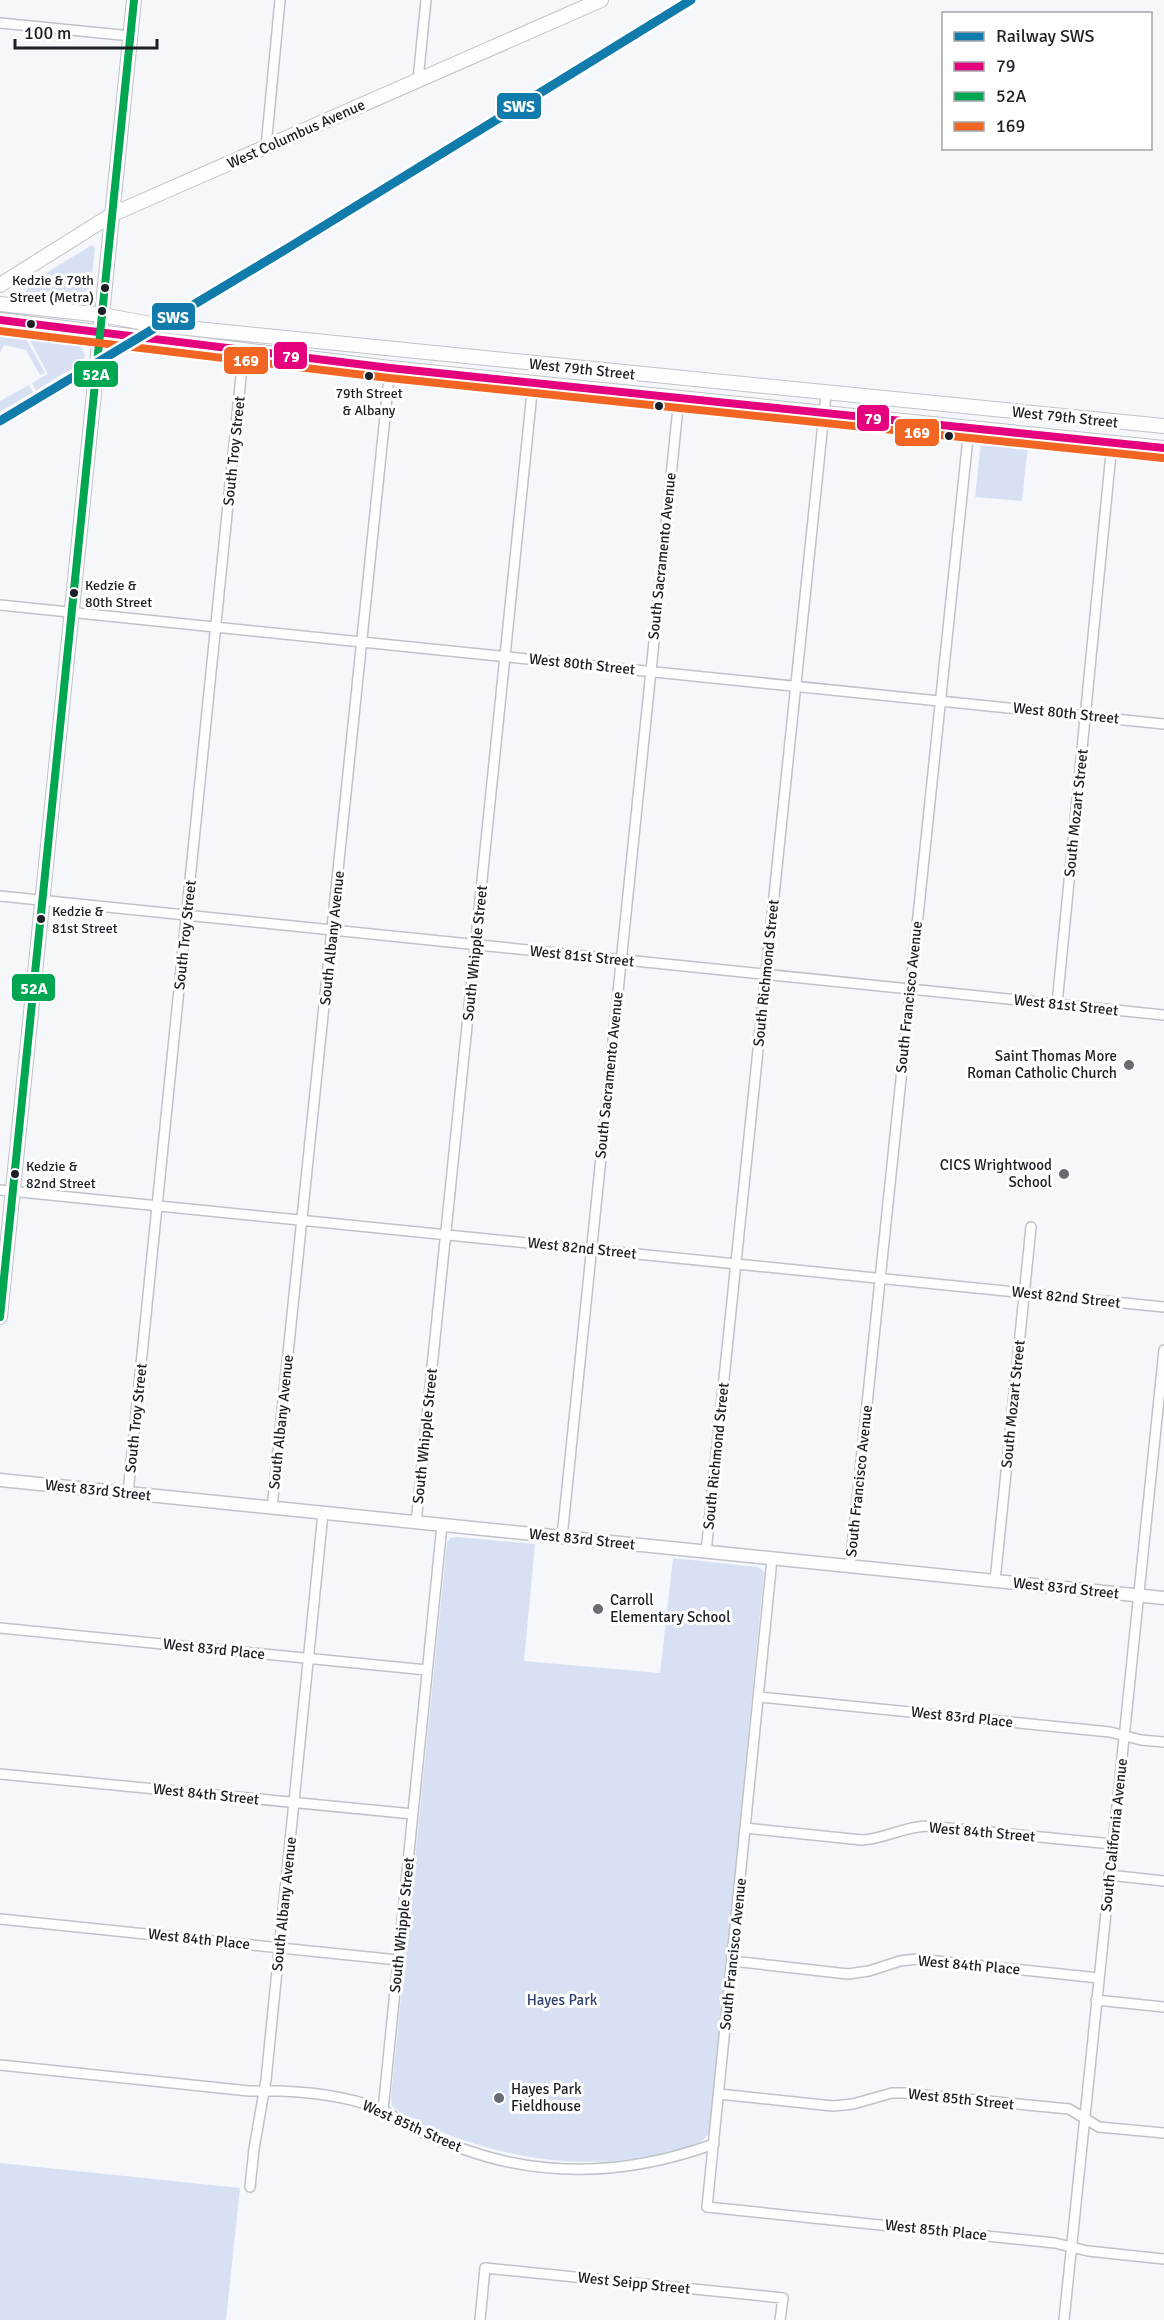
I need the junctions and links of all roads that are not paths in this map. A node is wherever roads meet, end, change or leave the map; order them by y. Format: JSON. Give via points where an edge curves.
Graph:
{"nodes":[{"id":1,"x":134,"y":0,"type":"edge"},
{"id":2,"x":280,"y":0,"type":"edge"},
{"id":3,"x":426,"y":0,"type":"edge"},
{"id":4,"x":601,"y":0,"type":"edge"},
{"id":5,"x":573,"y":6,"type":"edge"},
{"id":6,"x":0,"y":22,"type":"edge"},
{"id":7,"x":130,"y":36,"type":"junction"},
{"id":8,"x":418,"y":80,"type":"junction"},
{"id":9,"x":266,"y":147,"type":"junction"},
{"id":10,"x":113,"y":214,"type":"junction"},
{"id":11,"x":0,"y":285,"type":"edge"},
{"id":12,"x":0,"y":304,"type":"edge"},
{"id":13,"x":102,"y":315,"type":"junction"},
{"id":14,"x":0,"y":320,"type":"edge"},
{"id":15,"x":101,"y":333,"type":"junction"},
{"id":16,"x":390,"y":368,"type":"junction"},
{"id":17,"x":241,"y":376,"type":"dead end"},
{"id":18,"x":533,"y":383,"type":"junction"},
{"id":19,"x":826,"y":394,"type":"junction"},
{"id":20,"x":679,"y":398,"type":"junction"},
{"id":21,"x":824,"y":414,"type":"junction"},
{"id":22,"x":1164,"y":426,"type":"edge"},
{"id":23,"x":969,"y":428,"type":"junction"},
{"id":24,"x":1112,"y":443,"type":"junction"},
{"id":25,"x":1164,"y":448,"type":"edge"},
{"id":26,"x":0,"y":605,"type":"edge"},
{"id":27,"x":72,"y":613,"type":"junction"},
{"id":28,"x":217,"y":627,"type":"junction"},
{"id":29,"x":362,"y":642,"type":"junction"},
{"id":30,"x":505,"y":657,"type":"junction"},
{"id":31,"x":651,"y":671,"type":"junction"},
{"id":32,"x":796,"y":686,"type":"junction"},
{"id":33,"x":940,"y":701,"type":"junction"},
{"id":34,"x":1085,"y":716,"type":"junction"},
{"id":35,"x":1164,"y":724,"type":"edge"},
{"id":36,"x":0,"y":896,"type":"edge"},
{"id":37,"x":42,"y":900,"type":"junction"},
{"id":38,"x":187,"y":916,"type":"junction"},
{"id":39,"x":333,"y":931,"type":"junction"},
{"id":40,"x":476,"y":945,"type":"junction"},
{"id":41,"x":621,"y":959,"type":"junction"},
{"id":42,"x":766,"y":975,"type":"junction"},
{"id":43,"x":910,"y":989,"type":"junction"},
{"id":44,"x":1057,"y":1004,"type":"junction"},
{"id":45,"x":1164,"y":1015,"type":"edge"},
{"id":46,"x":6,"y":1190,"type":"edge"},
{"id":47,"x":158,"y":1205,"type":"junction"},
{"id":48,"x":302,"y":1220,"type":"junction"},
{"id":49,"x":1031,"y":1227,"type":"dead end"},
{"id":50,"x":446,"y":1234,"type":"junction"},
{"id":51,"x":591,"y":1250,"type":"junction"},
{"id":52,"x":736,"y":1264,"type":"junction"},
{"id":53,"x":880,"y":1278,"type":"junction"},
{"id":54,"x":1024,"y":1292,"type":"junction"},
{"id":55,"x":1164,"y":1307,"type":"edge"},
{"id":56,"x":0,"y":1317,"type":"edge"},
{"id":57,"x":1164,"y":1350,"type":"edge"},
{"id":58,"x":0,"y":1480,"type":"edge"},
{"id":59,"x":128,"y":1493,"type":"junction"},
{"id":60,"x":272,"y":1508,"type":"junction"},
{"id":61,"x":323,"y":1513,"type":"junction"},
{"id":62,"x":416,"y":1523,"type":"junction"},
{"id":63,"x":442,"y":1525,"type":"junction"},
{"id":64,"x":562,"y":1537,"type":"junction"},
{"id":65,"x":706,"y":1552,"type":"junction"},
{"id":66,"x":772,"y":1559,"type":"junction"},
{"id":67,"x":850,"y":1567,"type":"junction"},
{"id":68,"x":995,"y":1581,"type":"junction"},
{"id":69,"x":1138,"y":1596,"type":"junction"},
{"id":70,"x":1164,"y":1598,"type":"edge"},
{"id":71,"x":0,"y":1628,"type":"edge"},
{"id":72,"x":308,"y":1658,"type":"junction"},
{"id":73,"x":427,"y":1670,"type":"junction"},
{"id":74,"x":759,"y":1697,"type":"junction"},
{"id":75,"x":1124,"y":1736,"type":"junction"},
{"id":76,"x":1164,"y":1742,"type":"edge"},
{"id":77,"x":0,"y":1774,"type":"edge"},
{"id":78,"x":294,"y":1803,"type":"junction"},
{"id":79,"x":413,"y":1814,"type":"junction"},
{"id":80,"x":745,"y":1828,"type":"junction"},
{"id":81,"x":1113,"y":1844,"type":"junction"},
{"id":82,"x":1109,"y":1875,"type":"junction"},
{"id":83,"x":1164,"y":1881,"type":"edge"},
{"id":84,"x":0,"y":1919,"type":"edge"},
{"id":85,"x":279,"y":1947,"type":"junction"},
{"id":86,"x":398,"y":1960,"type":"junction"},
{"id":87,"x":732,"y":1961,"type":"junction"},
{"id":88,"x":1099,"y":1978,"type":"junction"},
{"id":89,"x":1096,"y":2000,"type":"junction"},
{"id":90,"x":1164,"y":2007,"type":"edge"},
{"id":91,"x":0,"y":2064,"type":"edge"},
{"id":92,"x":264,"y":2090,"type":"junction"},
{"id":93,"x":719,"y":2094,"type":"junction"},
{"id":94,"x":383,"y":2110,"type":"junction"},
{"id":95,"x":1084,"y":2118,"type":"junction"},
{"id":96,"x":1164,"y":2133,"type":"edge"},
{"id":97,"x":714,"y":2144,"type":"junction"},
{"id":98,"x":250,"y":2187,"type":"dead end"},
{"id":99,"x":707,"y":2206,"type":"joint"},
{"id":100,"x":1071,"y":2247,"type":"junction"},
{"id":101,"x":1164,"y":2259,"type":"edge"},
{"id":102,"x":480,"y":2320,"type":"edge"},
{"id":103,"x":780,"y":2320,"type":"edge"},
{"id":104,"x":1064,"y":2320,"type":"edge"}],
"edges":[{"from":1,"to":7,"type":"main road"},
{"from":2,"to":9,"type":"street"},
{"from":3,"to":8,"type":"street"},
{"from":4,"to":5,"type":"main road","name":"West Columbus Avenue"},
{"from":5,"to":8,"type":"main road","name":"West Columbus Avenue"},
{"from":6,"to":7,"type":"street"},
{"from":7,"to":10,"type":"main road"},
{"from":8,"to":9,"type":"main road","name":"West Columbus Avenue"},
{"from":9,"to":10,"type":"main road","name":"West Columbus Avenue"},
{"from":10,"to":11,"type":"main road","name":"West Columbus Avenue"},
{"from":10,"to":13,"type":"main road"},
{"from":12,"to":13,"type":"main road","name":"West 79th Street"},
{"from":13,"to":15,"type":"main road"},
{"from":13,"to":19,"type":"main road","name":"West 79th Street","via":[[151,324]]},
{"from":14,"to":15,"type":"main road","name":"West 79th Street"},
{"from":15,"to":16,"type":"main road","name":"West 79th Street"},
{"from":15,"to":27,"type":"main road"},
{"from":16,"to":18,"type":"main road","name":"West 79th Street"},
{"from":16,"to":29,"type":"street","name":"South Albany Avenue"},
{"from":17,"to":28,"type":"street","name":"South Troy Street"},
{"from":18,"to":20,"type":"main road","name":"West 79th Street"},
{"from":18,"to":30,"type":"street","name":"South Whipple Street"},
{"from":19,"to":21,"type":"street","name":"South Richmond Street"},
{"from":19,"to":22,"type":"main road","name":"West 79th Street"},
{"from":20,"to":21,"type":"main road","name":"West 79th Street"},
{"from":20,"to":31,"type":"street","name":"South Sacramento Avenue"},
{"from":21,"to":23,"type":"main road","name":"West 79th Street"},
{"from":21,"to":32,"type":"street","name":"South Richmond Street"},
{"from":23,"to":24,"type":"main road","name":"West 79th Street"},
{"from":23,"to":33,"type":"street","name":"South Francisco Avenue"},
{"from":24,"to":25,"type":"main road","name":"West 79th Street"},
{"from":24,"to":34,"type":"street","name":"South Mozart Street"},
{"from":26,"to":27,"type":"street","name":"West 80th Street"},
{"from":27,"to":28,"type":"street","name":"West 80th Street"},
{"from":27,"to":37,"type":"main road"},
{"from":28,"to":29,"type":"street","name":"West 80th Street"},
{"from":28,"to":38,"type":"street","name":"South Troy Street"},
{"from":29,"to":30,"type":"street","name":"West 80th Street"},
{"from":29,"to":39,"type":"street","name":"South Albany Avenue"},
{"from":30,"to":31,"type":"street","name":"West 80th Street"},
{"from":30,"to":40,"type":"street","name":"South Whipple Street"},
{"from":31,"to":32,"type":"street","name":"West 80th Street"},
{"from":31,"to":41,"type":"street","name":"South Sacramento Avenue"},
{"from":32,"to":33,"type":"street","name":"West 80th Street"},
{"from":32,"to":42,"type":"street","name":"South Richmond Street"},
{"from":33,"to":34,"type":"street","name":"West 80th Street"},
{"from":33,"to":43,"type":"street","name":"South Francisco Avenue"},
{"from":34,"to":35,"type":"street","name":"West 80th Street"},
{"from":34,"to":44,"type":"street","name":"South Mozart Street"},
{"from":36,"to":37,"type":"street","name":"West 81st Street"},
{"from":37,"to":38,"type":"street","name":"West 81st Street"},
{"from":37,"to":46,"type":"main road"},
{"from":38,"to":39,"type":"street","name":"West 81st Street"},
{"from":38,"to":47,"type":"street","name":"South Troy Street"},
{"from":39,"to":40,"type":"street","name":"West 81st Street"},
{"from":39,"to":48,"type":"street","name":"South Albany Avenue"},
{"from":40,"to":41,"type":"street","name":"West 81st Street"},
{"from":40,"to":50,"type":"street","name":"South Whipple Street"},
{"from":41,"to":42,"type":"street","name":"West 81st Street"},
{"from":41,"to":51,"type":"street","name":"South Sacramento Avenue"},
{"from":42,"to":43,"type":"street","name":"West 81st Street"},
{"from":42,"to":52,"type":"street","name":"South Richmond Street"},
{"from":43,"to":44,"type":"street","name":"West 81st Street"},
{"from":43,"to":53,"type":"street","name":"South Francisco Avenue"},
{"from":44,"to":45,"type":"street","name":"West 81st Street"},
{"from":46,"to":47,"type":"street","name":"West 82nd Street"},
{"from":46,"to":56,"type":"main road"},
{"from":47,"to":48,"type":"street","name":"West 82nd Street"},
{"from":47,"to":59,"type":"street","name":"South Troy Street"},
{"from":48,"to":50,"type":"street","name":"West 82nd Street"},
{"from":48,"to":60,"type":"street","name":"South Albany Avenue"},
{"from":49,"to":54,"type":"street","name":"South Mozart Street"},
{"from":50,"to":51,"type":"street","name":"West 82nd Street"},
{"from":50,"to":62,"type":"street","name":"South Whipple Street"},
{"from":51,"to":52,"type":"street","name":"West 82nd Street"},
{"from":51,"to":64,"type":"street","name":"South Sacramento Avenue"},
{"from":52,"to":53,"type":"street","name":"West 82nd Street"},
{"from":52,"to":65,"type":"street","name":"South Richmond Street"},
{"from":53,"to":54,"type":"street","name":"West 82nd Street"},
{"from":53,"to":67,"type":"street","name":"South Francisco Avenue"},
{"from":54,"to":55,"type":"street","name":"West 82nd Street"},
{"from":54,"to":68,"type":"street","name":"South Mozart Street"},
{"from":57,"to":69,"type":"street","name":"South California Avenue"},
{"from":58,"to":59,"type":"street","name":"West 83rd Street"},
{"from":59,"to":60,"type":"street","name":"West 83rd Street"},
{"from":60,"to":61,"type":"street","name":"West 83rd Street"},
{"from":61,"to":62,"type":"street","name":"West 83rd Street"},
{"from":61,"to":72,"type":"street","name":"South Albany Avenue"},
{"from":62,"to":63,"type":"street","name":"West 83rd Street"},
{"from":63,"to":64,"type":"street","name":"West 83rd Street"},
{"from":63,"to":73,"type":"street","name":"South Whipple Street"},
{"from":64,"to":65,"type":"street","name":"West 83rd Street"},
{"from":65,"to":66,"type":"street","name":"West 83rd Street"},
{"from":66,"to":67,"type":"street","name":"West 83rd Street"},
{"from":66,"to":74,"type":"street","name":"South Francisco Avenue"},
{"from":67,"to":68,"type":"street","name":"West 83rd Street"},
{"from":68,"to":69,"type":"street","name":"West 83rd Street"},
{"from":69,"to":70,"type":"street","name":"West 83rd Street"},
{"from":69,"to":75,"type":"street","name":"South California Avenue"},
{"from":71,"to":72,"type":"street","name":"West 83rd Place"},
{"from":72,"to":73,"type":"street","name":"West 83rd Place"},
{"from":72,"to":78,"type":"street","name":"South Albany Avenue"},
{"from":73,"to":79,"type":"street","name":"South Whipple Street"},
{"from":74,"to":75,"type":"street","name":"West 83rd Place"},
{"from":74,"to":80,"type":"street","name":"South Francisco Avenue"},
{"from":75,"to":76,"type":"street","name":"West 83rd Place"},
{"from":75,"to":81,"type":"street","name":"South California Avenue"},
{"from":77,"to":78,"type":"street","name":"West 84th Street"},
{"from":78,"to":79,"type":"street","name":"West 84th Street"},
{"from":78,"to":85,"type":"street","name":"South Albany Avenue"},
{"from":79,"to":86,"type":"street","name":"South Whipple Street"},
{"from":80,"to":81,"type":"street","name":"West 84th Street","via":[[862,1840],[928,1826]]},
{"from":80,"to":87,"type":"street","name":"South Francisco Avenue"},
{"from":81,"to":82,"type":"street","name":"South California Avenue"},
{"from":82,"to":83,"type":"street"},
{"from":82,"to":88,"type":"street","name":"South California Avenue"},
{"from":84,"to":85,"type":"street","name":"West 84th Place"},
{"from":85,"to":86,"type":"street","name":"West 84th Place"},
{"from":85,"to":92,"type":"street","name":"South Albany Avenue"},
{"from":86,"to":94,"type":"street","name":"South Whipple Street"},
{"from":87,"to":88,"type":"street","name":"West 84th Place","via":[[848,1974],[917,1959]]},
{"from":87,"to":93,"type":"street","name":"South Francisco Avenue"},
{"from":88,"to":89,"type":"street","name":"South California Avenue"},
{"from":89,"to":90,"type":"street"},
{"from":89,"to":95,"type":"street","name":"South California Avenue"},
{"from":91,"to":92,"type":"street","name":"West 85th Street"},
{"from":92,"to":94,"type":"street","name":"West 85th Street","via":[[336,2096]]},
{"from":92,"to":98,"type":"street","name":"South Albany Avenue"},
{"from":93,"to":95,"type":"street","name":"West 85th Street","via":[[833,2106],[904,2093],[1069,2109]]},
{"from":93,"to":97,"type":"street","name":"South Francisco Avenue"},
{"from":94,"to":97,"type":"street","name":"West 85th Street","via":[[409,2126],[485,2157],[567,2170],[616,2169],[684,2155]]},
{"from":95,"to":96,"type":"street","name":"West 85th Street","via":[[1099,2127]]},
{"from":95,"to":100,"type":"street","name":"South California Avenue"},
{"from":97,"to":99,"type":"street","name":"South Francisco Avenue"},
{"from":99,"to":100,"type":"street","name":"West 85th Place"},
{"from":100,"to":101,"type":"street","name":"West 85th Place"},
{"from":100,"to":104,"type":"street","name":"South California Avenue"},
{"from":102,"to":103,"type":"street","name":"West Seipp Street","via":[[485,2268],[783,2298]]}]}
